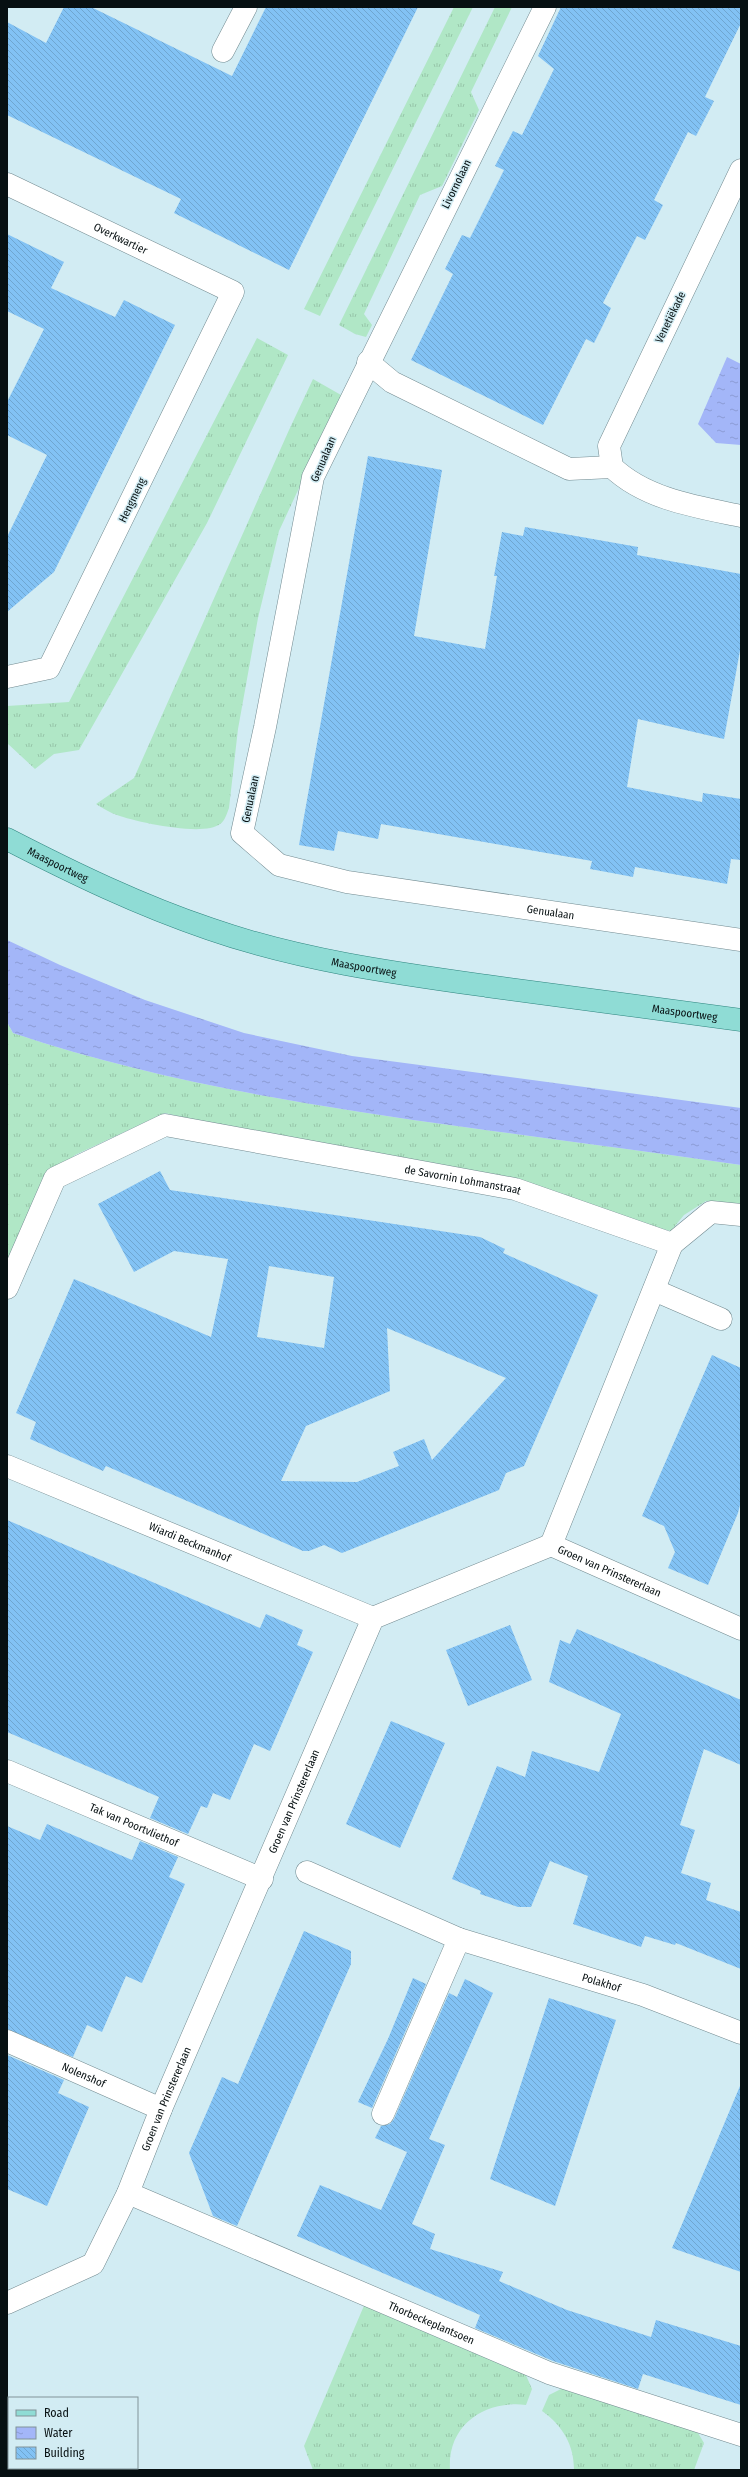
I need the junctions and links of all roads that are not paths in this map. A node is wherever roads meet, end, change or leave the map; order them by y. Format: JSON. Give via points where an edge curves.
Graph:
{"nodes":[{"id":1,"x":246,"y":7,"type":"edge"},
{"id":2,"x":545,"y":7,"type":"edge"},
{"id":3,"x":223,"y":51,"type":"dead end"},
{"id":4,"x":741,"y":170,"type":"edge"},
{"id":5,"x":7,"y":184,"type":"edge"},
{"id":6,"x":233,"y":292,"type":"joint"},
{"id":7,"x":368,"y":362,"type":"junction"},
{"id":8,"x":612,"y":467,"type":"junction"},
{"id":9,"x":741,"y":516,"type":"edge"},
{"id":10,"x":7,"y":677,"type":"edge"},
{"id":11,"x":7,"y":839,"type":"edge"},
{"id":12,"x":741,"y":940,"type":"edge"},
{"id":13,"x":741,"y":1020,"type":"edge"},
{"id":14,"x":741,"y":1215,"type":"edge"},
{"id":15,"x":672,"y":1244,"type":"junction"},
{"id":16,"x":7,"y":1288,"type":"edge"},
{"id":17,"x":654,"y":1290,"type":"junction"},
{"id":18,"x":721,"y":1319,"type":"dead end"},
{"id":19,"x":7,"y":1466,"type":"edge"},
{"id":20,"x":551,"y":1545,"type":"junction"},
{"id":21,"x":373,"y":1618,"type":"junction"},
{"id":22,"x":741,"y":1629,"type":"edge"},
{"id":23,"x":7,"y":1771,"type":"edge"},
{"id":24,"x":307,"y":1872,"type":"dead end"},
{"id":25,"x":262,"y":1879,"type":"junction"},
{"id":26,"x":460,"y":1940,"type":"junction"},
{"id":27,"x":741,"y":2033,"type":"edge"},
{"id":28,"x":7,"y":2041,"type":"edge"},
{"id":29,"x":161,"y":2109,"type":"junction"},
{"id":30,"x":383,"y":2114,"type":"dead end"},
{"id":31,"x":128,"y":2192,"type":"junction"},
{"id":32,"x":7,"y":2303,"type":"edge"},
{"id":33,"x":741,"y":2435,"type":"edge"}],
"edges":[{"from":1,"to":3,"type":"street"},
{"from":2,"to":7,"type":"street","name":"Livornolaan"},
{"from":4,"to":8,"type":"street","name":"Venetiëkade","via":[[615,432],[609,446]]},
{"from":5,"to":6,"type":"street","name":"Overkwartier"},
{"from":6,"to":10,"type":"street","name":"Hengmeng","via":[[49,668]]},
{"from":7,"to":8,"type":"street","via":[[392,382],[569,469]]},
{"from":7,"to":12,"type":"street","name":"Genualaan","via":[[313,477],[242,833],[280,865],[348,882]]},
{"from":8,"to":9,"type":"street","via":[[630,482],[665,497]]},
{"from":11,"to":13,"type":"main road","name":"Maaspoortweg","via":[[124,896],[211,930],[264,945],[322,959],[429,978]]},
{"from":14,"to":15,"type":"street","via":[[711,1212]]},
{"from":15,"to":16,"type":"street","name":"de Savornin Lohmanstraat","via":[[515,1189],[165,1125],[55,1178]]},
{"from":15,"to":17,"type":"street"},
{"from":17,"to":18,"type":"street"},
{"from":17,"to":20,"type":"street"},
{"from":19,"to":21,"type":"street","name":"Wiardi Beckmanhof"},
{"from":20,"to":21,"type":"street","name":"Groen van Prinstererlaan"},
{"from":20,"to":22,"type":"street","name":"Groen van Prinstererlaan"},
{"from":21,"to":25,"type":"street","name":"Groen van Prinstererlaan"},
{"from":23,"to":25,"type":"street","name":"Tak van Poortvliethof"},
{"from":24,"to":26,"type":"street","name":"Polakhof"},
{"from":25,"to":29,"type":"street","name":"Groen van Prinstererlaan"},
{"from":26,"to":27,"type":"street","name":"Polakhof","via":[[643,1995]]},
{"from":26,"to":30,"type":"street"},
{"from":28,"to":29,"type":"street","name":"Nolenshof"},
{"from":29,"to":31,"type":"street","name":"Groen van Prinstererlaan"},
{"from":31,"to":32,"type":"street","name":"Groen van Prinstererlaan","via":[[93,2264]]},
{"from":31,"to":33,"type":"street","name":"Thorbeckeplantsoen","via":[[549,2374]]}]}
